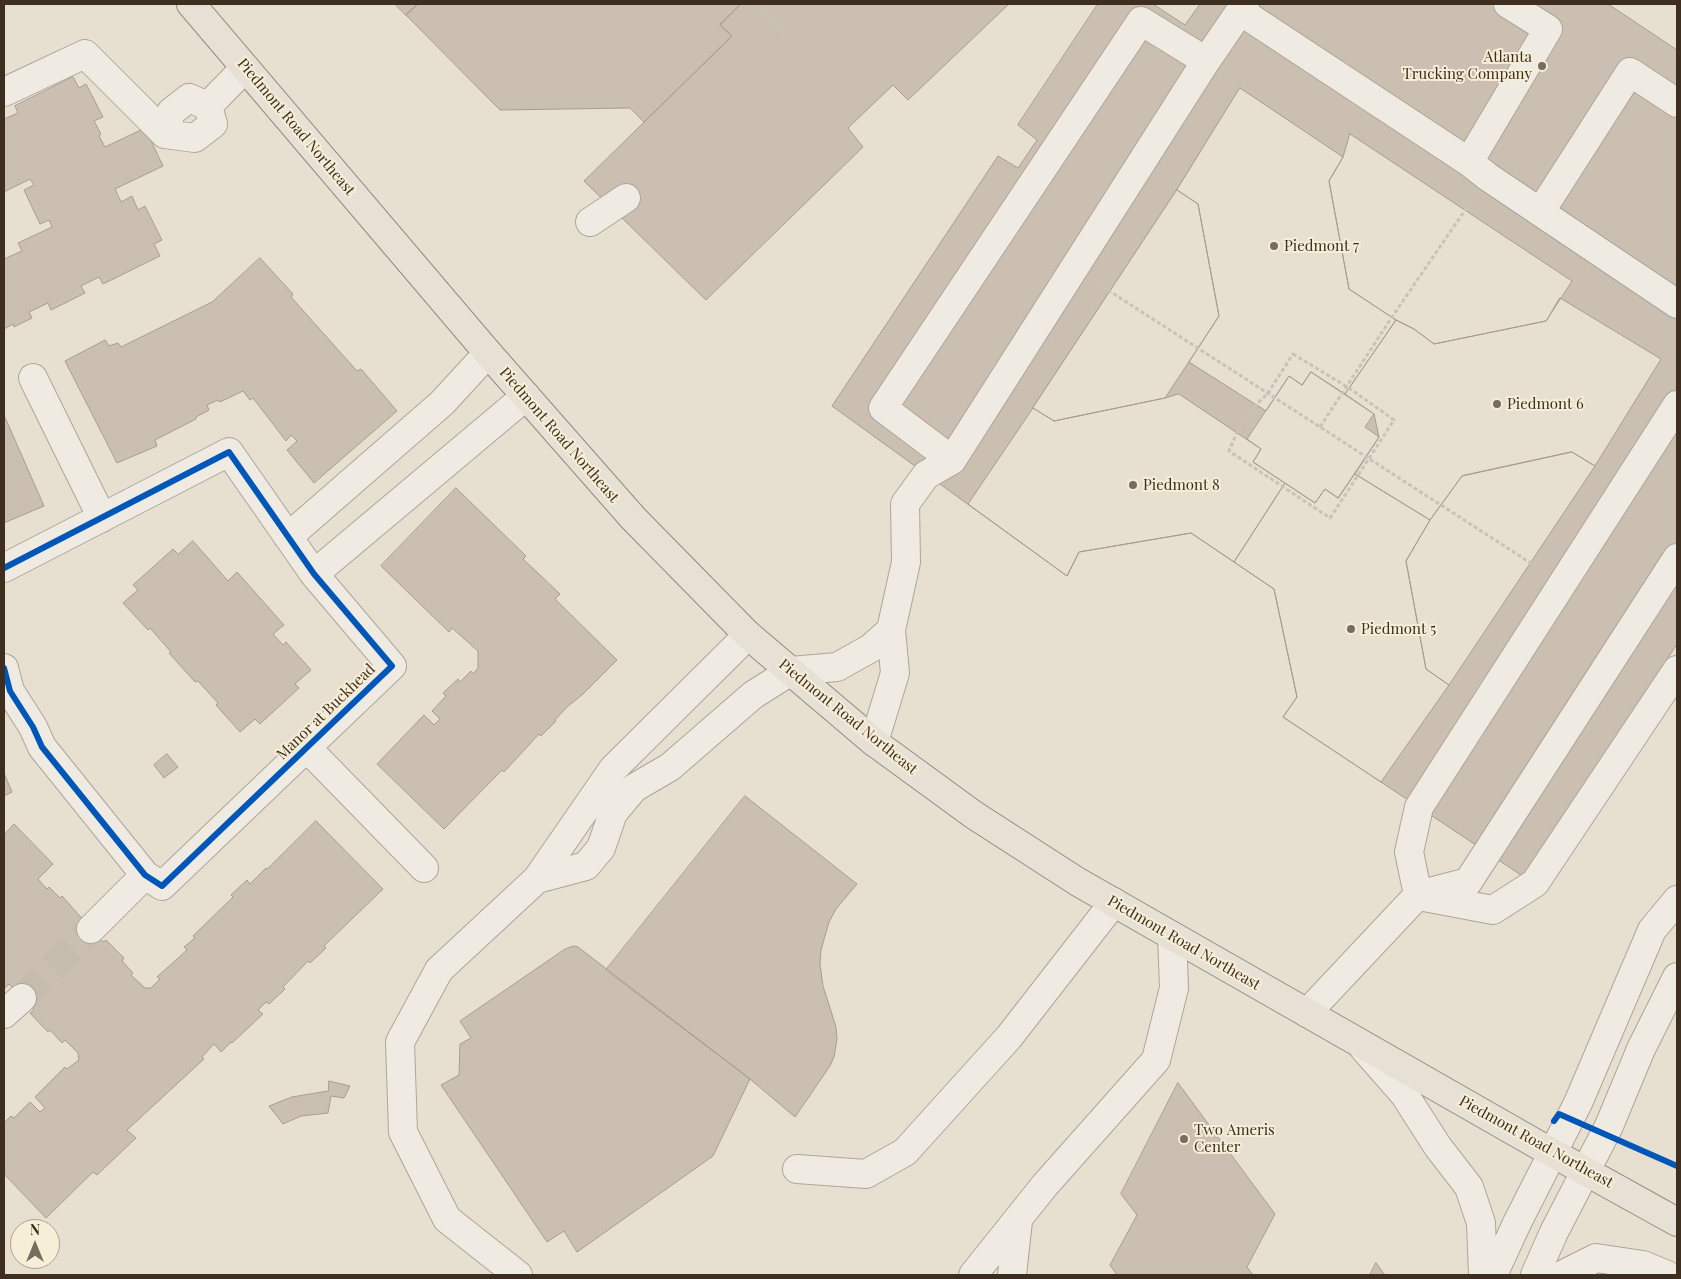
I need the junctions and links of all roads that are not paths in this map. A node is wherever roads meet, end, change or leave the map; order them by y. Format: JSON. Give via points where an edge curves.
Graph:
{"nodes":[{"id":1,"x":191,"y":4,"type":"edge"},
{"id":2,"x":1508,"y":4,"type":"edge"},
{"id":3,"x":1242,"y":7,"type":"edge"},
{"id":4,"x":1206,"y":61,"type":"junction"},
{"id":5,"x":245,"y":68,"type":"junction"},
{"id":6,"x":4,"y":92,"type":"edge"},
{"id":7,"x":1677,"y":103,"type":"edge"},
{"id":8,"x":1478,"y":169,"type":"junction"},
{"id":9,"x":626,"y":198,"type":"dead end"},
{"id":10,"x":1541,"y":211,"type":"junction"},
{"id":11,"x":590,"y":222,"type":"dead end"},
{"id":12,"x":1677,"y":304,"type":"edge"},
{"id":13,"x":488,"y":353,"type":"junction"},
{"id":14,"x":33,"y":378,"type":"dead end"},
{"id":15,"x":526,"y":396,"type":"junction"},
{"id":16,"x":1677,"y":405,"type":"edge"},
{"id":17,"x":952,"y":460,"type":"junction"},
{"id":18,"x":102,"y":518,"type":"junction"},
{"id":19,"x":288,"y":537,"type":"junction"},
{"id":20,"x":1677,"y":558,"type":"edge"},
{"id":21,"x":4,"y":568,"type":"edge"},
{"id":22,"x":314,"y":574,"type":"junction"},
{"id":23,"x":891,"y":630,"type":"junction"},
{"id":24,"x":748,"y":635,"type":"junction"},
{"id":25,"x":4,"y":668,"type":"edge"},
{"id":26,"x":1677,"y":670,"type":"edge"},
{"id":27,"x":791,"y":671,"type":"junction"},
{"id":28,"x":874,"y":742,"type":"junction"},
{"id":29,"x":306,"y":747,"type":"junction"},
{"id":30,"x":424,"y":868,"type":"dead end"},
{"id":31,"x":145,"y":875,"type":"junction"},
{"id":32,"x":538,"y":879,"type":"junction"},
{"id":33,"x":1418,"y":895,"type":"junction"},
{"id":34,"x":1677,"y":900,"type":"edge"},
{"id":35,"x":1114,"y":902,"type":"junction"},
{"id":36,"x":91,"y":929,"type":"tunnel mouth"},
{"id":37,"x":1172,"y":936,"type":"junction"},
{"id":38,"x":1677,"y":977,"type":"edge"},
{"id":39,"x":1307,"y":1013,"type":"junction"},
{"id":40,"x":1358,"y":1042,"type":"junction"},
{"id":41,"x":1553,"y":1153,"type":"junction"},
{"id":42,"x":797,"y":1169,"type":"dead end"},
{"id":43,"x":1586,"y":1171,"type":"junction"},
{"id":44,"x":1018,"y":1221,"type":"junction"},
{"id":45,"x":1677,"y":1222,"type":"edge"},
{"id":46,"x":518,"y":1275,"type":"edge"},
{"id":47,"x":973,"y":1275,"type":"edge"},
{"id":48,"x":1012,"y":1275,"type":"edge"},
{"id":49,"x":1482,"y":1275,"type":"edge"},
{"id":50,"x":1493,"y":1275,"type":"edge"},
{"id":51,"x":1535,"y":1275,"type":"edge"},
{"id":52,"x":1562,"y":1275,"type":"edge"},
{"id":53,"x":1667,"y":1275,"type":"edge"}],
"edges":[{"from":1,"to":5,"type":"main road","name":"Piedmont Road Northeast"},
{"from":2,"to":8,"type":"street","via":[[1548,29]]},
{"from":3,"to":4,"type":"street"},
{"from":3,"to":8,"type":"street"},
{"from":4,"to":17,"type":"street"},
{"from":4,"to":17,"type":"street","via":[[1142,21],[882,408]]},
{"from":5,"to":6,"type":"street","via":[[208,106],[213,124],[195,138],[165,134],[85,54]]},
{"from":5,"to":13,"type":"main road","name":"Piedmont Road Northeast"},
{"from":7,"to":10,"type":"street","via":[[1630,72]]},
{"from":8,"to":10,"type":"street"},
{"from":9,"to":11,"type":"street"},
{"from":10,"to":12,"type":"street"},
{"from":13,"to":15,"type":"main road","name":"Piedmont Road Northeast"},
{"from":13,"to":19,"type":"street","via":[[442,403]]},
{"from":14,"to":18,"type":"street"},
{"from":15,"to":22,"type":"street"},
{"from":15,"to":24,"type":"main road","name":"Piedmont Road Northeast","via":[[633,518]]},
{"from":16,"to":33,"type":"street","via":[[1419,807],[1409,852]]},
{"from":17,"to":23,"type":"street","via":[[926,475],[905,504],[906,562]]},
{"from":18,"to":19,"type":"street","name":"Manor at Buckhead","via":[[229,452]]},
{"from":18,"to":21,"type":"street","name":"Manor at Buckhead"},
{"from":19,"to":22,"type":"street","name":"Manor at Buckhead"},
{"from":20,"to":33,"type":"street","via":[[1468,882]]},
{"from":22,"to":29,"type":"street","name":"Manor at Buckhead","via":[[392,666]]},
{"from":23,"to":27,"type":"street","via":[[871,648],[837,667]]},
{"from":23,"to":28,"type":"street","via":[[895,673]]},
{"from":24,"to":27,"type":"main road","name":"Piedmont Road Northeast"},
{"from":24,"to":32,"type":"street","via":[[613,770]]},
{"from":25,"to":31,"type":"street","via":[[10,691],[42,746]]},
{"from":26,"to":33,"type":"street","via":[[1535,883],[1492,910]]},
{"from":27,"to":28,"type":"main road","name":"Piedmont Road Northeast"},
{"from":27,"to":32,"type":"street","via":[[753,695],[670,767],[634,788],[613,814],[600,848],[586,866]]},
{"from":28,"to":35,"type":"main road","name":"Piedmont Road Northeast","via":[[974,815]]},
{"from":29,"to":30,"type":"street","name":"Manor at Buckhead"},
{"from":29,"to":31,"type":"street","name":"Manor at Buckhead","via":[[162,886]]},
{"from":31,"to":36,"type":"street"},
{"from":32,"to":46,"type":"street","via":[[439,970],[400,1042],[403,1132],[446,1219]]},
{"from":33,"to":39,"type":"street"},
{"from":34,"to":41,"type":"street","via":[[1652,930],[1578,1103]]},
{"from":35,"to":37,"type":"main road","name":"Piedmont Road Northeast"},
{"from":35,"to":42,"type":"street","via":[[1009,1037],[905,1152],[866,1174]]},
{"from":37,"to":39,"type":"main road","name":"Piedmont Road Northeast"},
{"from":37,"to":44,"type":"street","via":[[1174,988],[1156,1060],[1045,1185]]},
{"from":38,"to":43,"type":"street"},
{"from":39,"to":40,"type":"main road","name":"Piedmont Road Northeast"},
{"from":40,"to":41,"type":"main road","name":"Piedmont Road Northeast"},
{"from":40,"to":49,"type":"street","via":[[1404,1094],[1469,1187],[1481,1223]]},
{"from":41,"to":43,"type":"main road","name":"Piedmont Road Northeast"},
{"from":41,"to":50,"type":"street"},
{"from":43,"to":45,"type":"main road","name":"Piedmont Road Northeast"},
{"from":43,"to":51,"type":"street"},
{"from":44,"to":47,"type":"street"},
{"from":44,"to":48,"type":"street"},
{"from":52,"to":53,"type":"street","via":[[1596,1258],[1643,1265]]}]}
